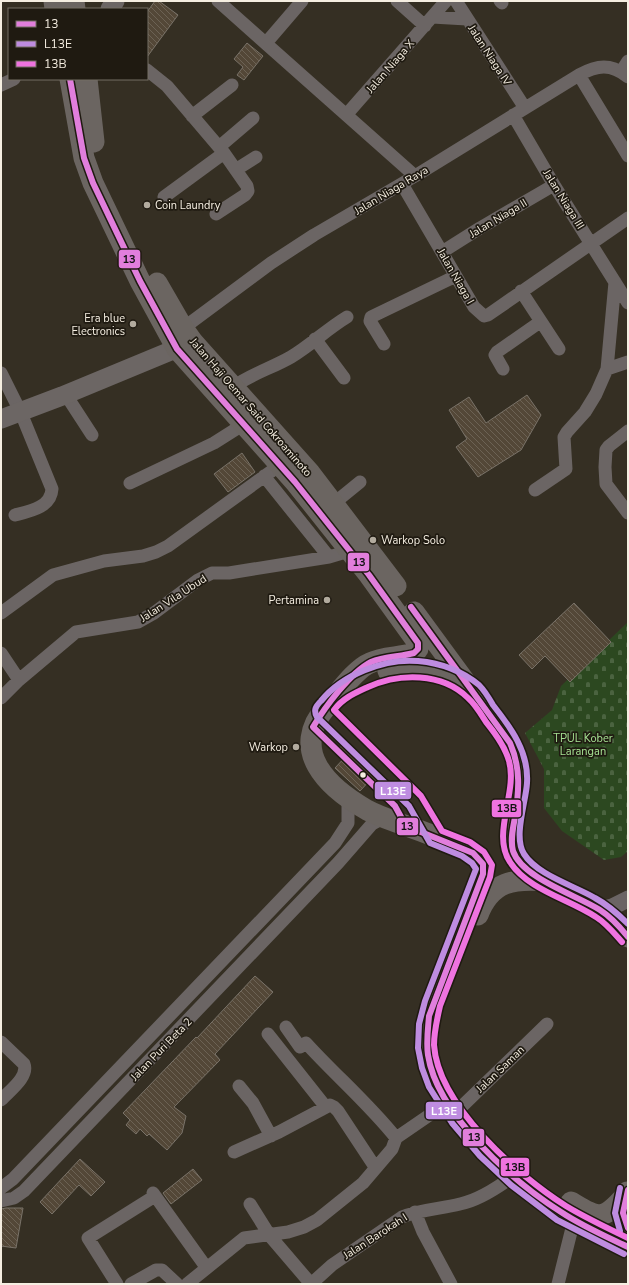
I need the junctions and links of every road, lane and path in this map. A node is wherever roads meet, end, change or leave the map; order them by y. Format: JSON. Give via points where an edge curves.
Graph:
{"nodes":[{"id":1,"x":218,"y":1,"type":"edge"},
{"id":2,"x":302,"y":1,"type":"edge"},
{"id":3,"x":397,"y":1,"type":"edge"},
{"id":4,"x":446,"y":1,"type":"edge"},
{"id":5,"x":456,"y":1,"type":"edge"},
{"id":6,"x":467,"y":19,"type":"junction"},
{"id":7,"x":428,"y":21,"type":"junction"},
{"id":8,"x":266,"y":43,"type":"junction"},
{"id":9,"x":626,"y":70,"type":"edge"},
{"id":10,"x":148,"y":71,"type":"edge"},
{"id":11,"x":579,"y":75,"type":"junction"},
{"id":12,"x":12,"y":80,"type":"edge"},
{"id":13,"x":78,"y":80,"type":"edge"},
{"id":14,"x":1,"y":85,"type":"edge"},
{"id":15,"x":232,"y":85,"type":"dead end"},
{"id":16,"x":525,"y":108,"type":"junction"},
{"id":17,"x":347,"y":114,"type":"junction"},
{"id":18,"x":513,"y":115,"type":"junction"},
{"id":19,"x":192,"y":116,"type":"junction"},
{"id":20,"x":253,"y":118,"type":"dead end"},
{"id":21,"x":222,"y":150,"type":"junction"},
{"id":22,"x":628,"y":156,"type":"edge"},
{"id":23,"x":256,"y":157,"type":"dead end"},
{"id":24,"x":237,"y":169,"type":"junction"},
{"id":25,"x":415,"y":176,"type":"junction"},
{"id":26,"x":402,"y":184,"type":"junction"},
{"id":27,"x":554,"y":185,"type":"junction"},
{"id":28,"x":164,"y":197,"type":"dead end"},
{"id":29,"x":216,"y":214,"type":"dead end"},
{"id":30,"x":628,"y":218,"type":"edge"},
{"id":31,"x":591,"y":243,"type":"junction"},
{"id":32,"x":442,"y":252,"type":"junction"},
{"id":33,"x":456,"y":276,"type":"junction"},
{"id":34,"x":615,"y":282,"type":"junction"},
{"id":35,"x":521,"y":291,"type":"junction"},
{"id":36,"x":628,"y":303,"type":"edge"},
{"id":37,"x":347,"y":317,"type":"dead end"},
{"id":38,"x":540,"y":322,"type":"junction"},
{"id":39,"x":181,"y":339,"type":"junction"},
{"id":40,"x":315,"y":339,"type":"junction"},
{"id":41,"x":384,"y":344,"type":"dead end"},
{"id":42,"x":559,"y":349,"type":"dead end"},
{"id":43,"x":628,"y":362,"type":"edge"},
{"id":44,"x":607,"y":369,"type":"junction"},
{"id":45,"x":503,"y":370,"type":"dead end"},
{"id":46,"x":1,"y":373,"type":"edge"},
{"id":47,"x":344,"y":378,"type":"dead end"},
{"id":48,"x":233,"y":387,"type":"junction"},
{"id":49,"x":66,"y":395,"type":"junction"},
{"id":50,"x":21,"y":413,"type":"junction"},
{"id":51,"x":1,"y":419,"type":"edge"},
{"id":52,"x":244,"y":424,"type":"junction"},
{"id":53,"x":628,"y":431,"type":"edge"},
{"id":54,"x":92,"y":435,"type":"dead end"},
{"id":55,"x":272,"y":471,"type":"junction"},
{"id":56,"x":360,"y":482,"type":"dead end"},
{"id":57,"x":130,"y":483,"type":"dead end"},
{"id":58,"x":535,"y":490,"type":"dead end"},
{"id":59,"x":334,"y":504,"type":"junction"},
{"id":60,"x":628,"y":514,"type":"edge"},
{"id":61,"x":15,"y":515,"type":"dead end"},
{"id":62,"x":358,"y":549,"type":"junction"},
{"id":63,"x":329,"y":557,"type":"junction"},
{"id":64,"x":1,"y":613,"type":"edge"},
{"id":65,"x":423,"y":636,"type":"junction"},
{"id":66,"x":1,"y":653,"type":"edge"},
{"id":67,"x":19,"y":680,"type":"junction"},
{"id":68,"x":474,"y":692,"type":"junction"},
{"id":69,"x":338,"y":693,"type":"junction"},
{"id":70,"x":1,"y":698,"type":"edge"},
{"id":71,"x":348,"y":797,"type":"junction"},
{"id":72,"x":383,"y":818,"type":"junction"},
{"id":73,"x":335,"y":843,"type":"junction"},
{"id":74,"x":348,"y":852,"type":"junction"},
{"id":75,"x":302,"y":878,"type":"junction"},
{"id":76,"x":547,"y":882,"type":"junction"},
{"id":77,"x":315,"y":887,"type":"junction"},
{"id":78,"x":628,"y":899,"type":"edge"},
{"id":79,"x":600,"y":910,"type":"junction"},
{"id":80,"x":628,"y":937,"type":"edge"},
{"id":81,"x":212,"y":972,"type":"junction"},
{"id":82,"x":224,"y":983,"type":"junction"},
{"id":83,"x":547,"y":1024,"type":"dead end"},
{"id":84,"x":286,"y":1027,"type":"dead end"},
{"id":85,"x":268,"y":1034,"type":"dead end"},
{"id":86,"x":1,"y":1042,"type":"edge"},
{"id":87,"x":436,"y":1084,"type":"junction"},
{"id":88,"x":239,"y":1086,"type":"dead end"},
{"id":89,"x":1,"y":1100,"type":"edge"},
{"id":90,"x":325,"y":1106,"type":"junction"},
{"id":91,"x":450,"y":1109,"type":"junction"},
{"id":92,"x":271,"y":1136,"type":"junction"},
{"id":93,"x":396,"y":1138,"type":"junction"},
{"id":94,"x":477,"y":1140,"type":"junction"},
{"id":95,"x":234,"y":1152,"type":"dead end"},
{"id":96,"x":375,"y":1167,"type":"junction"},
{"id":97,"x":512,"y":1177,"type":"junction"},
{"id":98,"x":13,"y":1180,"type":"junction"},
{"id":99,"x":1,"y":1188,"type":"edge"},
{"id":100,"x":24,"y":1191,"type":"junction"},
{"id":101,"x":627,"y":1193,"type":"edge"},
{"id":102,"x":1,"y":1201,"type":"edge"},
{"id":103,"x":250,"y":1204,"type":"dead end"},
{"id":104,"x":415,"y":1212,"type":"junction"},
{"id":105,"x":574,"y":1220,"type":"junction"},
{"id":106,"x":628,"y":1228,"type":"edge"},
{"id":107,"x":270,"y":1236,"type":"junction"},
{"id":108,"x":628,"y":1247,"type":"edge"},
{"id":109,"x":206,"y":1267,"type":"junction"},
{"id":110,"x":117,"y":1284,"type":"edge"},
{"id":111,"x":131,"y":1284,"type":"edge"},
{"id":112,"x":177,"y":1284,"type":"edge"},
{"id":113,"x":187,"y":1284,"type":"edge"},
{"id":114,"x":311,"y":1284,"type":"edge"},
{"id":115,"x":451,"y":1284,"type":"edge"},
{"id":116,"x":558,"y":1284,"type":"edge"}],
"edges":[{"from":1,"to":8,"type":"street"},
{"from":2,"to":8,"type":"street"},
{"from":3,"to":7,"type":"street"},
{"from":4,"to":7,"type":"street","name":"Jalan Niaga X"},
{"from":5,"to":6,"type":"street","name":"Jalan Niaga IV"},
{"from":6,"to":7,"type":"street"},
{"from":6,"to":16,"type":"street","name":"Jalan Niaga IV"},
{"from":7,"to":17,"type":"street","name":"Jalan Niaga X"},
{"from":8,"to":17,"type":"street"},
{"from":9,"to":11,"type":"street","name":"Jalan Niaga Raya","via":[[599,66]]},
{"from":10,"to":19,"type":"street","via":[[167,86]]},
{"from":11,"to":16,"type":"street","name":"Jalan Niaga Raya"},
{"from":11,"to":22,"type":"street"},
{"from":12,"to":14,"type":"street"},
{"from":13,"to":39,"type":"main road","name":"Jalan Haji Oemar Said Cokroaminoto","via":[[101,168]]},
{"from":15,"to":19,"type":"street"},
{"from":16,"to":18,"type":"street","name":"Jalan Niaga Raya"},
{"from":17,"to":25,"type":"street"},
{"from":18,"to":25,"type":"street","name":"Jalan Niaga Raya"},
{"from":18,"to":27,"type":"street","name":"Jalan Niaga III"},
{"from":19,"to":21,"type":"street"},
{"from":20,"to":21,"type":"street"},
{"from":21,"to":24,"type":"street"},
{"from":21,"to":28,"type":"street"},
{"from":23,"to":24,"type":"street"},
{"from":24,"to":29,"type":"street","via":[[248,191]]},
{"from":25,"to":26,"type":"street","name":"Jalan Niaga Raya"},
{"from":26,"to":32,"type":"street","name":"Jalan Niaga I"},
{"from":26,"to":39,"type":"street","name":"Jalan Niaga Raya","via":[[277,259],[215,304]]},
{"from":27,"to":31,"type":"street","name":"Jalan Niaga III"},
{"from":27,"to":32,"type":"street","name":"Jalan Niaga II"},
{"from":30,"to":31,"type":"street","name":"Jalan Niaga I"},
{"from":31,"to":34,"type":"street","name":"Jalan Niaga III"},
{"from":31,"to":35,"type":"street","name":"Jalan Niaga I"},
{"from":32,"to":33,"type":"street","name":"Jalan Niaga I"},
{"from":33,"to":35,"type":"street","name":"Jalan Niaga I","via":[[474,307],[484,316],[488,316]]},
{"from":33,"to":41,"type":"street","via":[[371,317],[370,321]]},
{"from":34,"to":36,"type":"street","name":"Jalan Niaga III"},
{"from":34,"to":44,"type":"street"},
{"from":35,"to":38,"type":"street"},
{"from":37,"to":40,"type":"street"},
{"from":38,"to":42,"type":"street"},
{"from":38,"to":45,"type":"street","via":[[497,352],[496,359]]},
{"from":39,"to":48,"type":"main road","name":"Jalan Haji Oemar Said Cokroaminoto"},
{"from":39,"to":49,"type":"main road"},
{"from":39,"to":52,"type":"main road","name":"Jalan Haji Oemar Said Cokroaminoto"},
{"from":40,"to":47,"type":"street"},
{"from":40,"to":48,"type":"street","via":[[291,357],[246,378]]},
{"from":43,"to":44,"type":"street"},
{"from":44,"to":58,"type":"street","via":[[585,412],[564,437],[566,469]]},
{"from":46,"to":50,"type":"street"},
{"from":48,"to":59,"type":"main road","name":"Jalan Haji Oemar Said Cokroaminoto"},
{"from":49,"to":50,"type":"main road"},
{"from":49,"to":54,"type":"street"},
{"from":50,"to":51,"type":"main road"},
{"from":50,"to":61,"type":"street","via":[[52,489],[52,497],[47,503]]},
{"from":52,"to":55,"type":"main road","name":"Jalan Haji Oemar Said Cokroaminoto"},
{"from":52,"to":57,"type":"street","via":[[214,443]]},
{"from":53,"to":60,"type":"street","via":[[606,450],[605,467],[606,484]]},
{"from":55,"to":62,"type":"main road","name":"Jalan Haji Oemar Said Cokroaminoto"},
{"from":55,"to":63,"type":"street"},
{"from":55,"to":64,"type":"street","via":[[168,546],[142,556],[104,561],[53,576]]},
{"from":56,"to":59,"type":"street"},
{"from":59,"to":62,"type":"main road","name":"Jalan Haji Oemar Said Cokroaminoto"},
{"from":62,"to":63,"type":"street","name":"Jalan Vila Ubud"},
{"from":62,"to":65,"type":"main road","name":"Jalan Haji Oemar Said Cokroaminoto"},
{"from":63,"to":67,"type":"street","name":"Jalan Vila Ubud","via":[[229,573],[212,573],[138,622],[76,632]]},
{"from":65,"to":68,"type":"main road","name":"Jalan Haji Oemar Said Cokroaminoto"},
{"from":65,"to":69,"type":"main road","via":[[416,652],[368,664]]},
{"from":66,"to":67,"type":"street"},
{"from":67,"to":70,"type":"street","name":"Jalan Vila Ubud"},
{"from":68,"to":69,"type":"main road","via":[[442,673],[411,668],[382,673]]},
{"from":68,"to":76,"type":"main road","name":"Jalan Haji Oemar Said Cokroaminoto","via":[[510,743],[517,758],[519,777],[512,838],[514,852],[522,864]]},
{"from":69,"to":71,"type":"main road","via":[[311,730],[310,744],[318,767],[331,783]]},
{"from":71,"to":72,"type":"main road"},
{"from":71,"to":73,"type":"street","name":"Jalan Puri Beta 2","via":[[348,823]]},
{"from":72,"to":74,"type":"street","name":"Jalan Puri Beta 2","via":[[372,824]]},
{"from":72,"to":87,"type":"main road","via":[[469,851],[482,862],[484,870],[429,1016],[426,1037]]},
{"from":73,"to":74,"type":"street"},
{"from":73,"to":75,"type":"street","name":"Jalan Puri Beta 2"},
{"from":74,"to":77,"type":"street","name":"Jalan Puri Beta 2"},
{"from":75,"to":77,"type":"street"},
{"from":75,"to":81,"type":"street","name":"Jalan Puri Beta 2"},
{"from":76,"to":79,"type":"main road","name":"Jalan Haji Oemar Said Cokroaminoto"},
{"from":76,"to":87,"type":"main road","via":[[521,880],[508,883],[493,891],[482,905],[440,1016],[434,1049]]},
{"from":77,"to":82,"type":"street","name":"Jalan Puri Beta 2"},
{"from":78,"to":79,"type":"street"},
{"from":79,"to":80,"type":"main road","name":"Jalan Haji Oemar Said Cokroaminoto"},
{"from":81,"to":82,"type":"street"},
{"from":81,"to":98,"type":"street","name":"Jalan Puri Beta 2"},
{"from":82,"to":100,"type":"street","name":"Jalan Puri Beta 2"},
{"from":83,"to":91,"type":"street","name":"Jalan Saman"},
{"from":84,"to":93,"type":"street","via":[[300,1047],[306,1043]]},
{"from":85,"to":90,"type":"street"},
{"from":86,"to":89,"type":"street","via":[[24,1064],[26,1071]]},
{"from":87,"to":91,"type":"main road"},
{"from":88,"to":92,"type":"street","via":[[253,1102]]},
{"from":90,"to":92,"type":"street"},
{"from":90,"to":96,"type":"street","via":[[334,1107],[338,1111]]},
{"from":91,"to":93,"type":"street","name":"Jalan Saman"},
{"from":91,"to":94,"type":"main road"},
{"from":92,"to":95,"type":"street"},
{"from":93,"to":96,"type":"street","via":[[392,1149]]},
{"from":94,"to":97,"type":"main road"},
{"from":94,"to":101,"type":"main road","via":[[592,1214],[607,1213]]},
{"from":96,"to":107,"type":"street","via":[[363,1183],[317,1220],[304,1227]]},
{"from":97,"to":104,"type":"street","name":"Jalan Barokah I","via":[[474,1200]]},
{"from":97,"to":105,"type":"main road"},
{"from":98,"to":99,"type":"street","name":"Jalan Puri Beta 2"},
{"from":98,"to":100,"type":"street"},
{"from":100,"to":102,"type":"street","name":"Jalan Puri Beta 2","via":[[14,1198]]},
{"from":101,"to":106,"type":"main road","via":[[623,1216]]},
{"from":103,"to":107,"type":"street"},
{"from":104,"to":114,"type":"street","name":"Jalan Barokah I","via":[[402,1217],[356,1248]]},
{"from":104,"to":115,"type":"street"},
{"from":105,"to":108,"type":"main road"},
{"from":105,"to":116,"type":"street"},
{"from":107,"to":109,"type":"street","via":[[244,1238]]},
{"from":107,"to":114,"type":"street"},
{"from":109,"to":110,"type":"street","via":[[154,1194],[88,1238]]},
{"from":109,"to":113,"type":"street"},
{"from":111,"to":112,"type":"street","via":[[156,1270],[162,1270]]}]}
